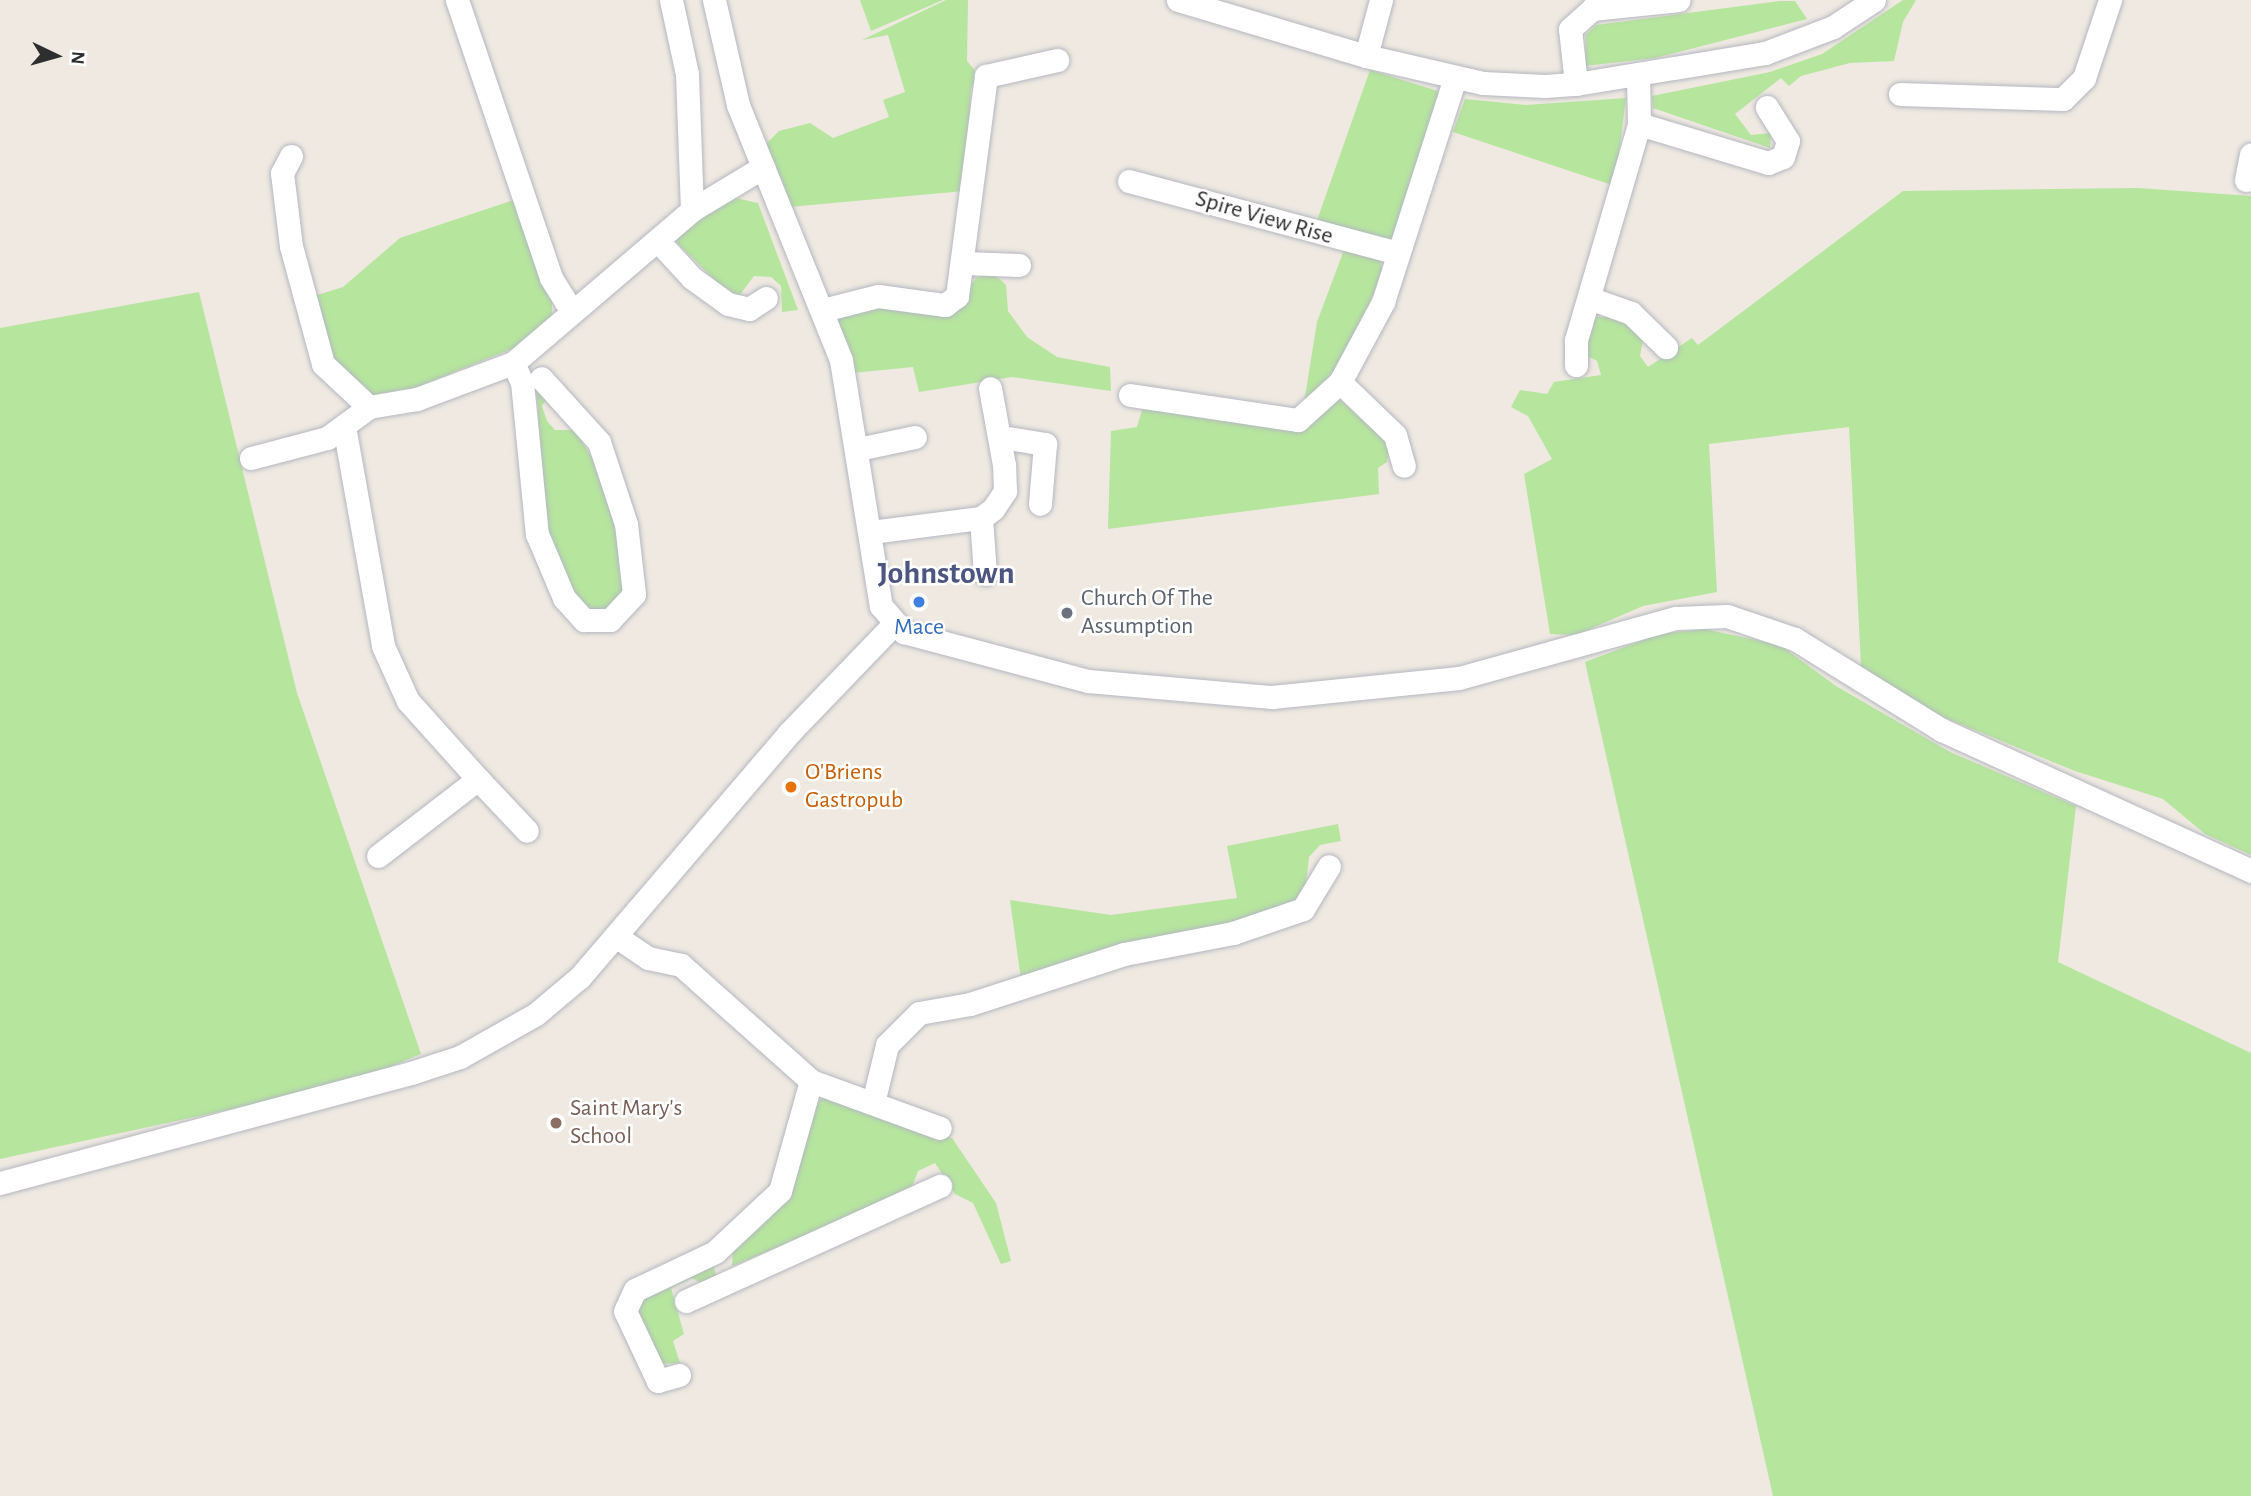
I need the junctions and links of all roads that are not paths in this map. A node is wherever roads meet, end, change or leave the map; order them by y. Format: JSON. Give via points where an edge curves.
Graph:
{"nodes":[{"id":1,"x":457,"y":0,"type":"edge"},
{"id":2,"x":671,"y":0,"type":"edge"},
{"id":3,"x":714,"y":0,"type":"edge"},
{"id":4,"x":1178,"y":0,"type":"edge"},
{"id":5,"x":1381,"y":0,"type":"edge"},
{"id":6,"x":1679,"y":0,"type":"edge"},
{"id":7,"x":1874,"y":0,"type":"edge"},
{"id":8,"x":2110,"y":0,"type":"edge"},
{"id":9,"x":1366,"y":57,"type":"junction"},
{"id":10,"x":1056,"y":60,"type":"dead end"},
{"id":11,"x":1638,"y":77,"type":"junction"},
{"id":12,"x":1455,"y":78,"type":"junction"},
{"id":13,"x":1576,"y":84,"type":"junction"},
{"id":14,"x":1900,"y":94,"type":"dead end"},
{"id":15,"x":1767,"y":107,"type":"dead end"},
{"id":16,"x":1639,"y":124,"type":"junction"},
{"id":17,"x":2251,"y":154,"type":"edge"},
{"id":18,"x":291,"y":156,"type":"dead end"},
{"id":19,"x":763,"y":167,"type":"junction"},
{"id":20,"x":2246,"y":180,"type":"dead end"},
{"id":21,"x":1129,"y":181,"type":"dead end"},
{"id":22,"x":692,"y":210,"type":"junction"},
{"id":23,"x":658,"y":241,"type":"junction"},
{"id":24,"x":1398,"y":253,"type":"junction"},
{"id":25,"x":965,"y":263,"type":"junction"},
{"id":26,"x":1019,"y":265,"type":"dead end"},
{"id":27,"x":766,"y":298,"type":"dead end"},
{"id":28,"x":1589,"y":298,"type":"junction"},
{"id":29,"x":823,"y":310,"type":"junction"},
{"id":30,"x":572,"y":312,"type":"junction"},
{"id":31,"x":1666,"y":347,"type":"dead end"},
{"id":32,"x":513,"y":363,"type":"junction"},
{"id":33,"x":1576,"y":365,"type":"dead end"},
{"id":34,"x":541,"y":378,"type":"dead end"},
{"id":35,"x":1340,"y":382,"type":"junction"},
{"id":36,"x":990,"y":388,"type":"dead end"},
{"id":37,"x":1130,"y":395,"type":"dead end"},
{"id":38,"x":369,"y":407,"type":"junction"},
{"id":39,"x":344,"y":426,"type":"junction"},
{"id":40,"x":915,"y":437,"type":"dead end"},
{"id":41,"x":1002,"y":437,"type":"junction"},
{"id":42,"x":858,"y":449,"type":"junction"},
{"id":43,"x":251,"y":458,"type":"dead end"},
{"id":44,"x":1404,"y":466,"type":"dead end"},
{"id":45,"x":1040,"y":504,"type":"dead end"},
{"id":46,"x":981,"y":518,"type":"junction"},
{"id":47,"x":871,"y":532,"type":"junction"},
{"id":48,"x":985,"y":574,"type":"dead end"},
{"id":49,"x":893,"y":625,"type":"junction"},
{"id":50,"x":478,"y":779,"type":"junction"},
{"id":51,"x":527,"y":831,"type":"dead end"},
{"id":52,"x":378,"y":856,"type":"dead end"},
{"id":53,"x":1329,"y":866,"type":"dead end"},
{"id":54,"x":2251,"y":871,"type":"edge"},
{"id":55,"x":617,"y":937,"type":"junction"},
{"id":56,"x":811,"y":1081,"type":"junction"},
{"id":57,"x":873,"y":1103,"type":"junction"},
{"id":58,"x":940,"y":1129,"type":"dead end"},
{"id":59,"x":0,"y":1183,"type":"edge"},
{"id":60,"x":940,"y":1186,"type":"dead end"},
{"id":61,"x":715,"y":1252,"type":"junction"},
{"id":62,"x":732,"y":1280,"type":"junction"},
{"id":63,"x":686,"y":1301,"type":"dead end"},
{"id":64,"x":679,"y":1375,"type":"dead end"}],
"edges":[{"from":1,"to":30,"type":"street","via":[[551,278]]},
{"from":2,"to":22,"type":"street","via":[[687,74]]},
{"from":3,"to":19,"type":"street","via":[[738,105]]},
{"from":4,"to":9,"type":"street"},
{"from":5,"to":9,"type":"street"},
{"from":6,"to":13,"type":"street","via":[[1592,9],[1570,29]]},
{"from":7,"to":11,"type":"street","via":[[1794,44]]},
{"from":8,"to":14,"type":"street","via":[[2080,86],[2063,99]]},
{"from":9,"to":12,"type":"street"},
{"from":10,"to":25,"type":"street","via":[[986,76]]},
{"from":11,"to":13,"type":"street"},
{"from":11,"to":16,"type":"street"},
{"from":12,"to":13,"type":"street"},
{"from":12,"to":24,"type":"street"},
{"from":15,"to":16,"type":"street","via":[[1788,141],[1783,157],[1768,163]]},
{"from":16,"to":28,"type":"street"},
{"from":17,"to":20,"type":"street"},
{"from":18,"to":38,"type":"street","via":[[282,173],[291,246],[323,364]]},
{"from":19,"to":22,"type":"street"},
{"from":19,"to":29,"type":"street"},
{"from":21,"to":24,"type":"street","name":"Spire View Rise"},
{"from":22,"to":23,"type":"street"},
{"from":23,"to":27,"type":"street","via":[[692,278],[729,304],[749,309]]},
{"from":23,"to":30,"type":"street"},
{"from":24,"to":35,"type":"street","via":[[1378,312]]},
{"from":25,"to":26,"type":"street"},
{"from":25,"to":29,"type":"street","via":[[957,296],[946,304],[878,296]]},
{"from":28,"to":31,"type":"street","via":[[1631,313]]},
{"from":28,"to":33,"type":"street","via":[[1576,340]]},
{"from":29,"to":42,"type":"street"},
{"from":30,"to":32,"type":"street"},
{"from":32,"to":34,"type":"street","via":[[522,382],[537,534],[564,598],[584,620],[610,620],[634,594],[626,524],[599,442]]},
{"from":32,"to":38,"type":"street","via":[[417,399]]},
{"from":35,"to":37,"type":"street","via":[[1298,420]]},
{"from":35,"to":44,"type":"street","via":[[1395,435]]},
{"from":36,"to":41,"type":"street"},
{"from":38,"to":39,"type":"street"},
{"from":39,"to":43,"type":"street","via":[[327,438]]},
{"from":39,"to":50,"type":"street","via":[[383,646],[408,701]]},
{"from":40,"to":42,"type":"street"},
{"from":41,"to":45,"type":"street","via":[[1045,444]]},
{"from":41,"to":46,"type":"street","via":[[1004,491]]},
{"from":42,"to":47,"type":"street"},
{"from":46,"to":47,"type":"street"},
{"from":46,"to":48,"type":"street"},
{"from":47,"to":49,"type":"street","via":[[881,606]]},
{"from":49,"to":54,"type":"street","via":[[922,639],[1088,681],[1272,697],[1459,678],[1676,618],[1727,616],[1795,639],[1942,730]]},
{"from":49,"to":55,"type":"street","via":[[789,733]]},
{"from":50,"to":51,"type":"street"},
{"from":50,"to":52,"type":"street"},
{"from":53,"to":57,"type":"street","via":[[1303,909],[1233,933],[1124,954],[970,1004],[919,1013],[887,1045]]},
{"from":55,"to":56,"type":"street","via":[[648,958],[681,965]]},
{"from":55,"to":59,"type":"street","via":[[536,1014],[460,1056]]},
{"from":56,"to":57,"type":"street"},
{"from":56,"to":61,"type":"street","via":[[780,1191],[749,1227]]},
{"from":57,"to":58,"type":"street"},
{"from":60,"to":62,"type":"street"},
{"from":61,"to":62,"type":"street"},
{"from":61,"to":64,"type":"street","via":[[635,1290],[625,1311],[659,1381]]},
{"from":62,"to":63,"type":"street"}]}
